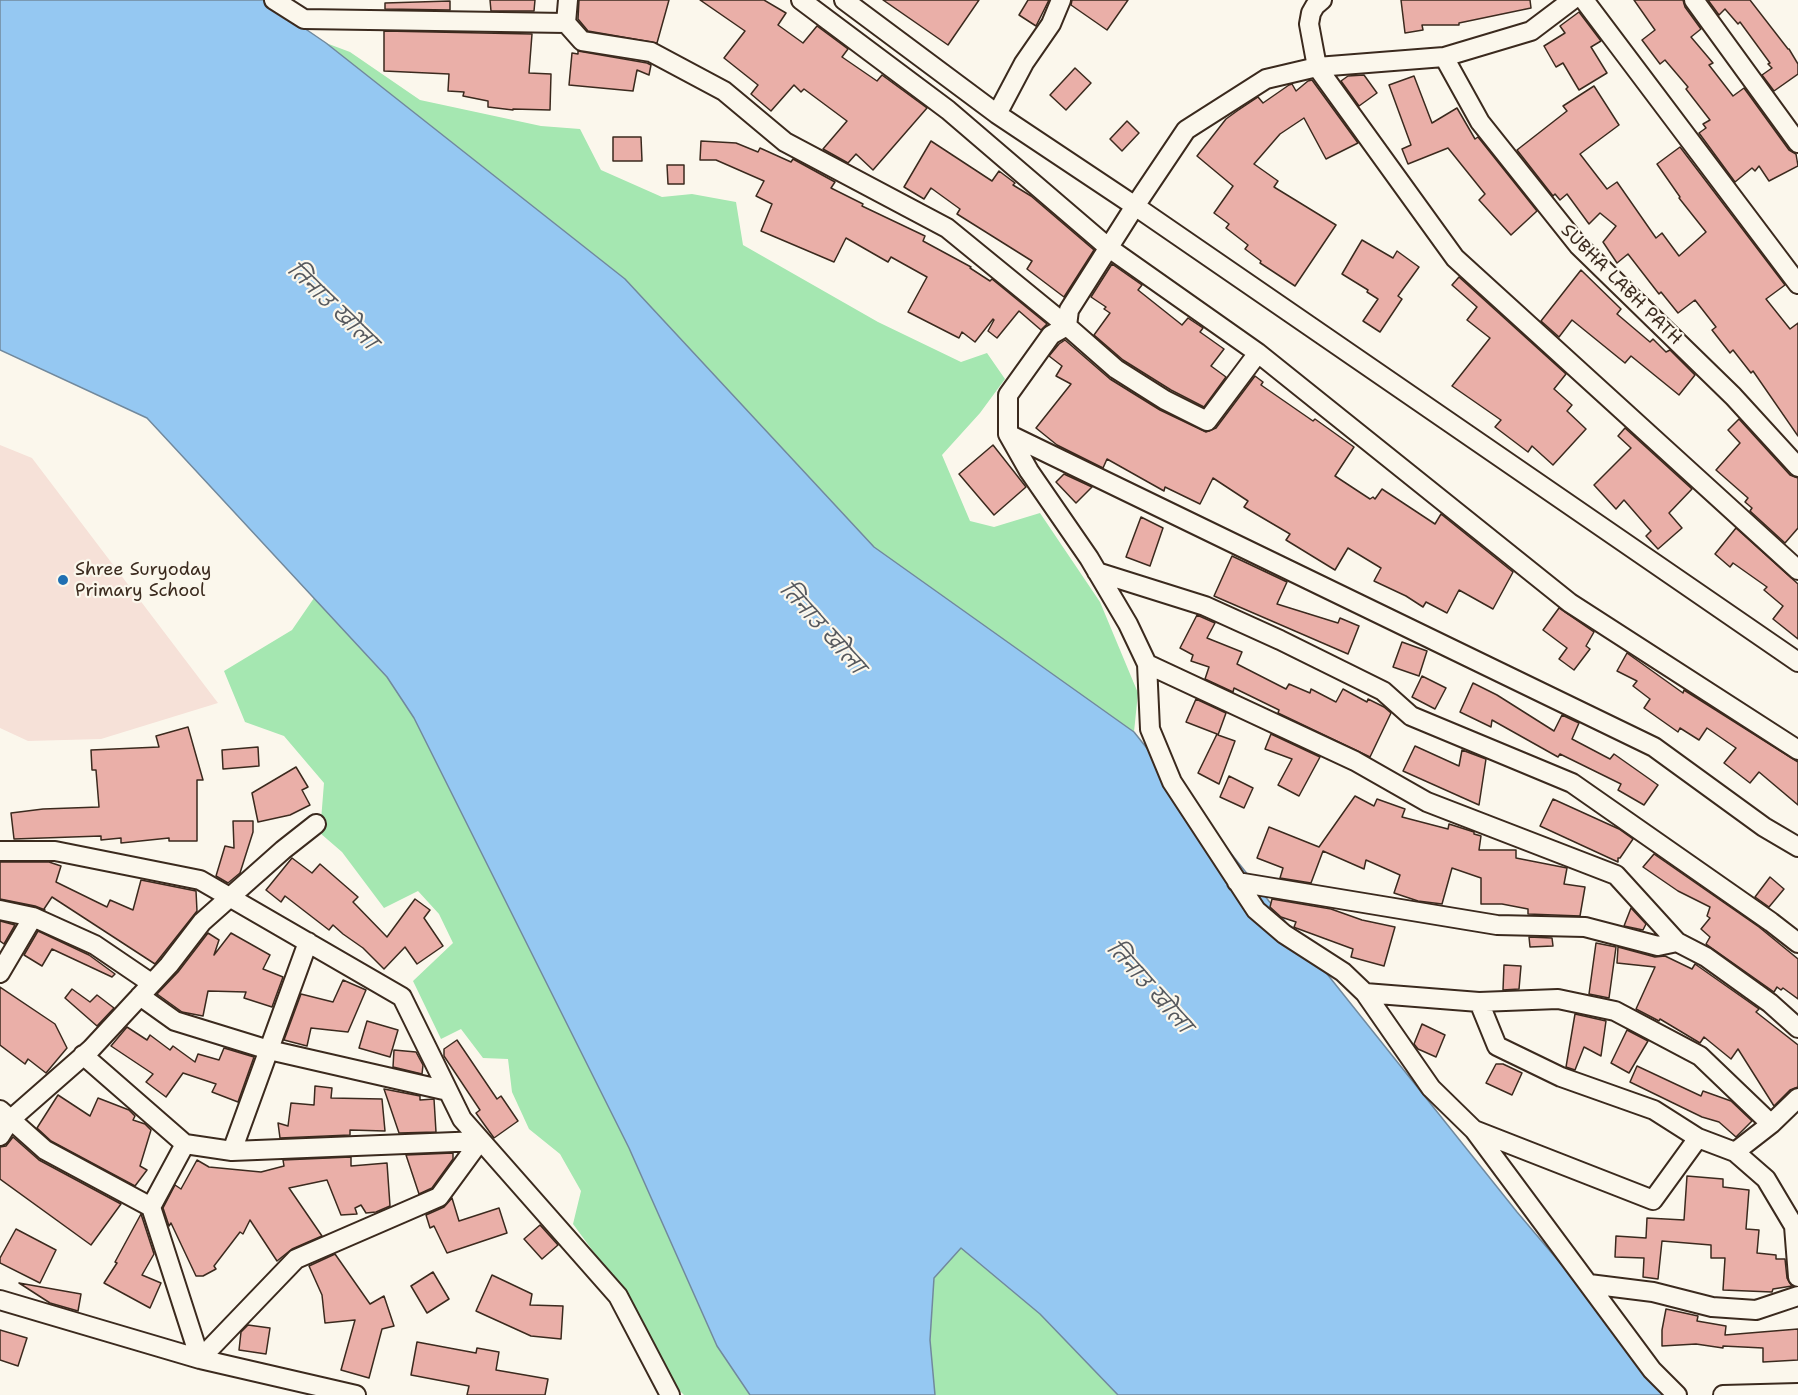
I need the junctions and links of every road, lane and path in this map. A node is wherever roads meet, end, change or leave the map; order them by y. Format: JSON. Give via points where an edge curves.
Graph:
{"nodes":[{"id":1,"x":274,"y":0,"type":"edge"},
{"id":2,"x":568,"y":0,"type":"edge"},
{"id":3,"x":801,"y":0,"type":"edge"},
{"id":4,"x":844,"y":0,"type":"edge"},
{"id":5,"x":1061,"y":0,"type":"edge"},
{"id":6,"x":1322,"y":0,"type":"edge"},
{"id":7,"x":1572,"y":0,"type":"edge"},
{"id":8,"x":1584,"y":0,"type":"edge"},
{"id":9,"x":1694,"y":0,"type":"edge"},
{"id":10,"x":566,"y":23,"type":"junction"},
{"id":11,"x":1444,"y":57,"type":"junction"},
{"id":12,"x":1317,"y":67,"type":"junction"},
{"id":13,"x":997,"y":114,"type":"junction"},
{"id":14,"x":1798,"y":143,"type":"edge"},
{"id":15,"x":1135,"y":206,"type":"junction"},
{"id":16,"x":1109,"y":248,"type":"junction"},
{"id":17,"x":1798,"y":284,"type":"edge"},
{"id":18,"x":1067,"y":326,"type":"junction"},
{"id":19,"x":1258,"y":353,"type":"junction"},
{"id":20,"x":1008,"y":435,"type":"junction"},
{"id":21,"x":1798,"y":467,"type":"edge"},
{"id":22,"x":1798,"y":570,"type":"edge"},
{"id":23,"x":1097,"y":572,"type":"junction"},
{"id":24,"x":1798,"y":662,"type":"edge"},
{"id":25,"x":1147,"y":664,"type":"junction"},
{"id":26,"x":1798,"y":750,"type":"edge"},
{"id":27,"x":316,"y":824,"type":"dead end"},
{"id":28,"x":1798,"y":847,"type":"edge"},
{"id":29,"x":0,"y":851,"type":"edge"},
{"id":30,"x":1237,"y":882,"type":"junction"},
{"id":31,"x":229,"y":896,"type":"junction"},
{"id":32,"x":0,"y":910,"type":"edge"},
{"id":33,"x":33,"y":918,"type":"junction"},
{"id":34,"x":308,"y":942,"type":"junction"},
{"id":35,"x":1677,"y":942,"type":"junction"},
{"id":36,"x":1798,"y":944,"type":"edge"},
{"id":37,"x":0,"y":974,"type":"edge"},
{"id":38,"x":146,"y":990,"type":"junction"},
{"id":39,"x":1365,"y":993,"type":"junction"},
{"id":40,"x":1479,"y":1002,"type":"junction"},
{"id":41,"x":1798,"y":1028,"type":"edge"},
{"id":42,"x":269,"y":1050,"type":"junction"},
{"id":43,"x":84,"y":1055,"type":"junction"},
{"id":44,"x":448,"y":1091,"type":"junction"},
{"id":45,"x":1798,"y":1098,"type":"edge"},
{"id":46,"x":5,"y":1115,"type":"edge"},
{"id":47,"x":1772,"y":1124,"type":"junction"},
{"id":48,"x":1474,"y":1130,"type":"junction"},
{"id":49,"x":0,"y":1136,"type":"edge"},
{"id":50,"x":1698,"y":1138,"type":"junction"},
{"id":51,"x":480,"y":1141,"type":"junction"},
{"id":52,"x":185,"y":1144,"type":"junction"},
{"id":53,"x":232,"y":1151,"type":"junction"},
{"id":54,"x":1735,"y":1152,"type":"junction"},
{"id":55,"x":151,"y":1207,"type":"junction"},
{"id":56,"x":1798,"y":1277,"type":"edge"},
{"id":57,"x":1589,"y":1284,"type":"junction"},
{"id":58,"x":1798,"y":1296,"type":"edge"},
{"id":59,"x":0,"y":1300,"type":"edge"},
{"id":60,"x":200,"y":1359,"type":"junction"},
{"id":61,"x":1798,"y":1393,"type":"edge"},
{"id":62,"x":356,"y":1395,"type":"edge"},
{"id":63,"x":670,"y":1395,"type":"edge"},
{"id":64,"x":1677,"y":1395,"type":"edge"},
{"id":65,"x":1723,"y":1395,"type":"edge"}],
"edges":[{"from":1,"to":10,"type":"street","via":[[304,19]]},
{"from":2,"to":10,"type":"street"},
{"from":3,"to":16,"type":"street","via":[[948,110]]},
{"from":4,"to":13,"type":"street"},
{"from":5,"to":13,"type":"street","via":[[1052,24],[1024,63]]},
{"from":6,"to":12,"type":"street","via":[[1311,13],[1309,24]]},
{"from":7,"to":11,"type":"street","via":[[1531,31]]},
{"from":8,"to":17,"type":"street"},
{"from":9,"to":14,"type":"street"},
{"from":10,"to":18,"type":"street","via":[[582,41],[651,52],[724,91],[785,142],[947,228]]},
{"from":11,"to":12,"type":"street"},
{"from":11,"to":21,"type":"street","name":"SUBHA LABH PATH","via":[[1480,122],[1578,245],[1733,396]]},
{"from":12,"to":15,"type":"street","via":[[1266,79],[1186,130]]},
{"from":12,"to":22,"type":"street","via":[[1455,258]]},
{"from":13,"to":15,"type":"street"},
{"from":15,"to":16,"type":"street"},
{"from":15,"to":24,"type":"street"},
{"from":16,"to":18,"type":"street","via":[[1069,310]]},
{"from":16,"to":19,"type":"street"},
{"from":18,"to":19,"type":"street","via":[[1116,369],[1207,421]]},
{"from":18,"to":20,"type":"street","via":[[1051,335],[1008,395]]},
{"from":19,"to":26,"type":"street","via":[[1570,603]]},
{"from":20,"to":23,"type":"street"},
{"from":20,"to":28,"type":"street","via":[[1654,747]]},
{"from":23,"to":25,"type":"street"},
{"from":23,"to":36,"type":"street","via":[[1205,606],[1383,691],[1411,717],[1572,783]]},
{"from":25,"to":30,"type":"street","via":[[1150,729],[1172,782]]},
{"from":25,"to":35,"type":"street","via":[[1355,761],[1427,802],[1616,875]]},
{"from":27,"to":31,"type":"street"},
{"from":29,"to":31,"type":"street","via":[[55,851],[200,879]]},
{"from":30,"to":35,"type":"street","via":[[1497,925],[1585,927],[1658,946]]},
{"from":30,"to":39,"type":"street","via":[[1256,910],[1284,934],[1343,972]]},
{"from":31,"to":34,"type":"street"},
{"from":31,"to":38,"type":"street","via":[[202,922]]},
{"from":32,"to":33,"type":"street"},
{"from":33,"to":37,"type":"street"},
{"from":33,"to":38,"type":"street","via":[[95,945]]},
{"from":34,"to":42,"type":"street"},
{"from":34,"to":44,"type":"street","via":[[402,997]]},
{"from":35,"to":41,"type":"street","via":[[1706,957]]},
{"from":38,"to":42,"type":"street","via":[[175,1021]]},
{"from":38,"to":43,"type":"street"},
{"from":39,"to":40,"type":"street"},
{"from":39,"to":48,"type":"street","via":[[1431,1088]]},
{"from":40,"to":47,"type":"street","via":[[1558,999],[1615,1011],[1700,1056]]},
{"from":40,"to":50,"type":"street","via":[[1497,1046],[1560,1077],[1654,1110]]},
{"from":42,"to":44,"type":"street"},
{"from":42,"to":53,"type":"street"},
{"from":43,"to":46,"type":"street"},
{"from":43,"to":52,"type":"street"},
{"from":44,"to":51,"type":"street","via":[[462,1119]]},
{"from":45,"to":47,"type":"street"},
{"from":46,"to":49,"type":"street"},
{"from":46,"to":55,"type":"street","via":[[45,1150]]},
{"from":47,"to":54,"type":"street"},
{"from":48,"to":50,"type":"street","via":[[1653,1200]]},
{"from":48,"to":57,"type":"street"},
{"from":50,"to":54,"type":"street"},
{"from":51,"to":53,"type":"street"},
{"from":51,"to":60,"type":"street","via":[[439,1197],[296,1258]]},
{"from":51,"to":63,"type":"street","via":[[618,1296]]},
{"from":52,"to":53,"type":"street"},
{"from":52,"to":55,"type":"street"},
{"from":54,"to":56,"type":"street","via":[[1766,1179],[1794,1226]]},
{"from":55,"to":60,"type":"street"},
{"from":57,"to":58,"type":"street","via":[[1756,1310]]},
{"from":57,"to":64,"type":"street","via":[[1652,1370]]},
{"from":59,"to":60,"type":"street"},
{"from":60,"to":62,"type":"street"},
{"from":61,"to":65,"type":"street"}]}
